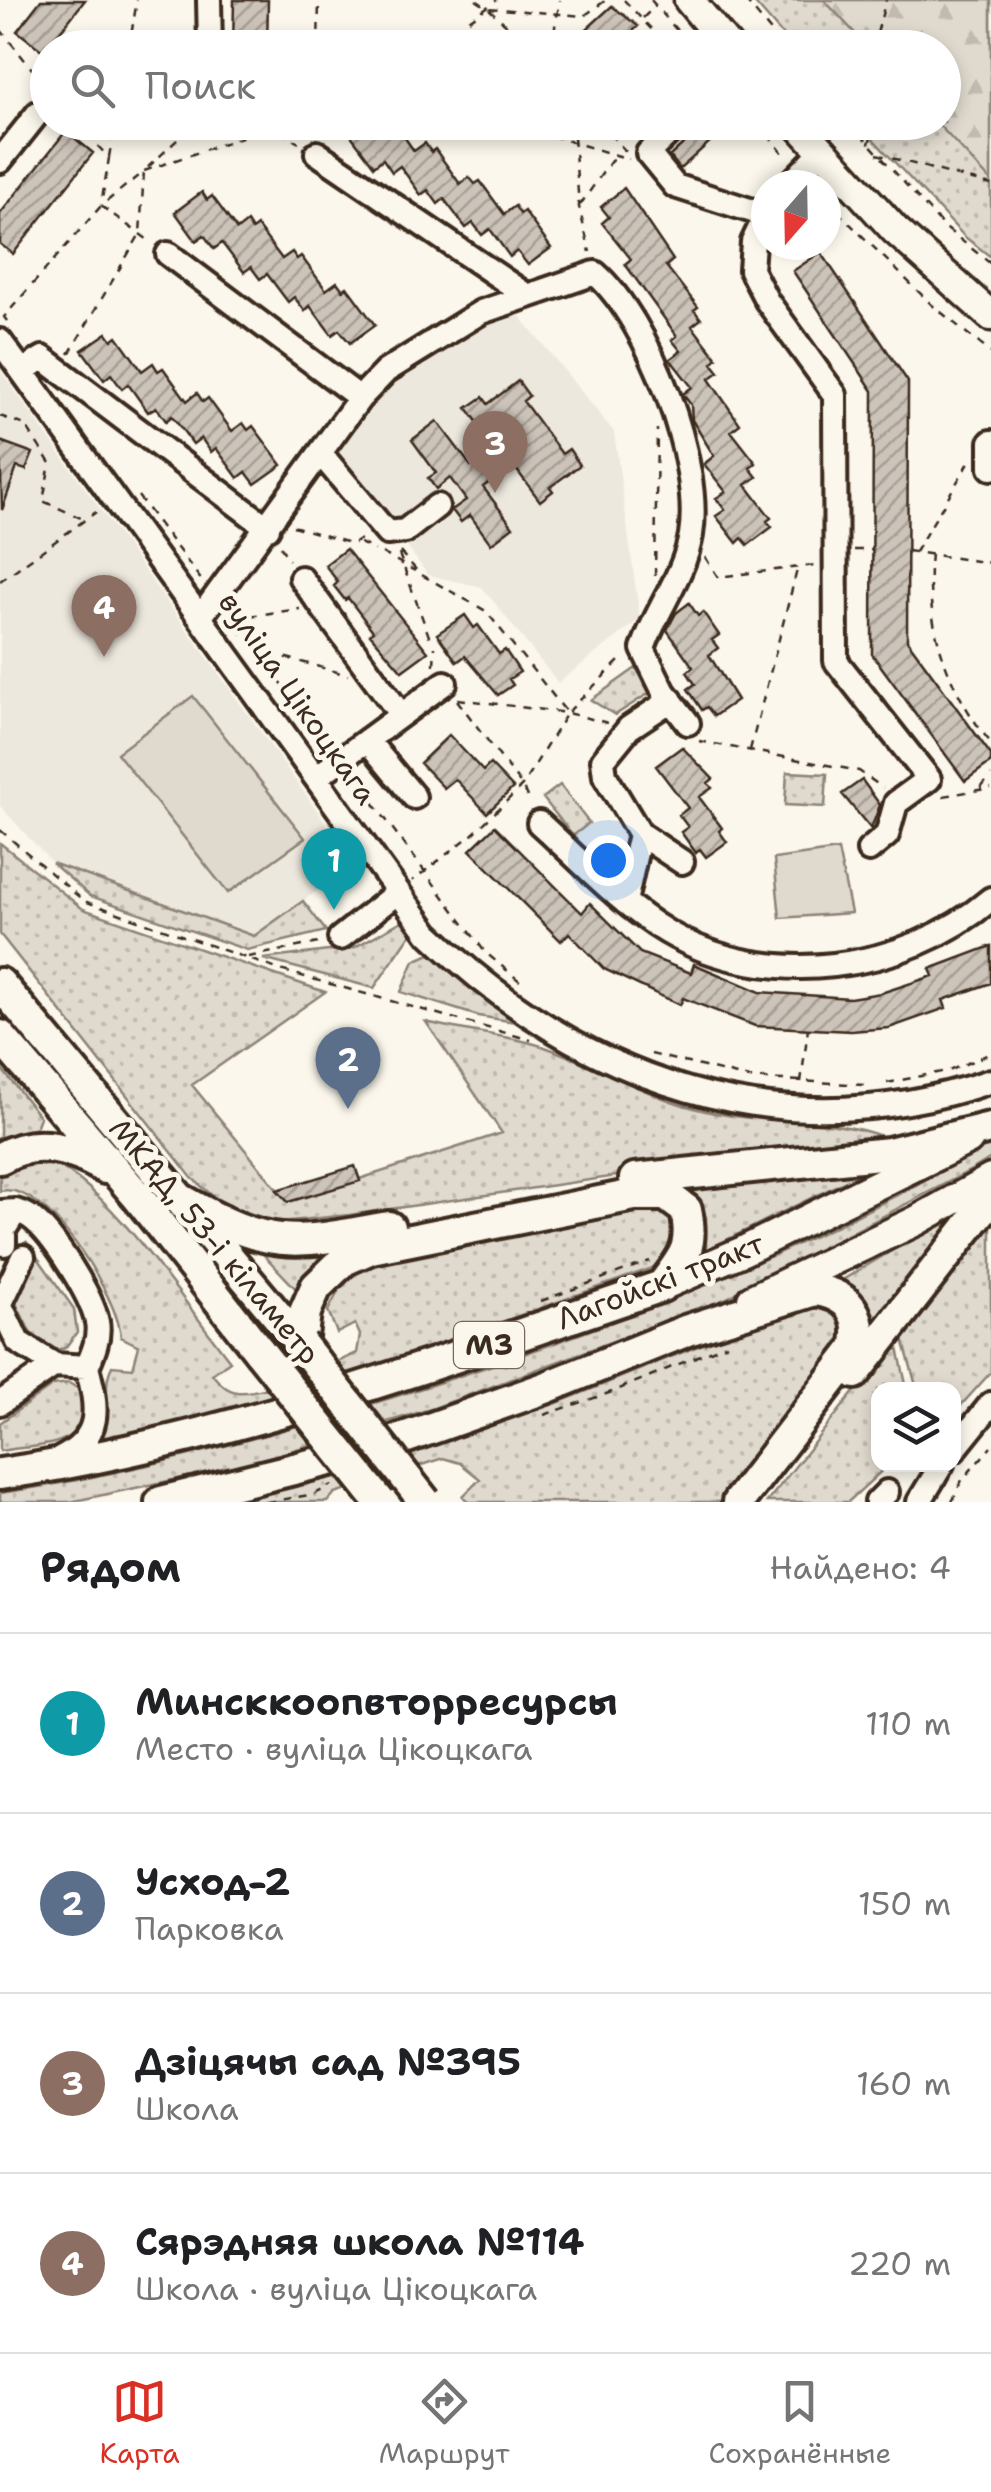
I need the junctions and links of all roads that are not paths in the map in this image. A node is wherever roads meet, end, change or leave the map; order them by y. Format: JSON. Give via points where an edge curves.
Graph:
{"nodes":[{"id":1,"x":210,"y":0,"type":"edge"},
{"id":2,"x":689,"y":0,"type":"edge"},
{"id":3,"x":210,"y":30,"type":"edge"},
{"id":4,"x":714,"y":30,"type":"edge"},
{"id":5,"x":30,"y":123,"type":"edge"},
{"id":6,"x":662,"y":140,"type":"edge"},
{"id":7,"x":812,"y":140,"type":"edge"},
{"id":8,"x":822,"y":151,"type":"junction"},
{"id":9,"x":317,"y":153,"type":"dead end"},
{"id":10,"x":0,"y":162,"type":"edge"},
{"id":11,"x":804,"y":170,"type":"edge"},
{"id":12,"x":751,"y":210,"type":"edge"},
{"id":13,"x":168,"y":254,"type":"road end"},
{"id":14,"x":752,"y":260,"type":"edge"},
{"id":15,"x":526,"y":295,"type":"junction"},
{"id":16,"x":991,"y":316,"type":"edge"},
{"id":17,"x":8,"y":337,"type":"edge"},
{"id":18,"x":22,"y":371,"type":"junction"},
{"id":19,"x":360,"y":398,"type":"junction"},
{"id":20,"x":321,"y":454,"type":"junction"},
{"id":21,"x":437,"y":506,"type":"dead end"},
{"id":22,"x":270,"y":524,"type":"junction"},
{"id":23,"x":301,"y":578,"type":"road end"},
{"id":24,"x":208,"y":606,"type":"junction"},
{"id":25,"x":445,"y":683,"type":"dead end"},
{"id":26,"x":671,"y":700,"type":"junction"},
{"id":27,"x":401,"y":715,"type":"junction"},
{"id":28,"x":693,"y":732,"type":"road end"},
{"id":29,"x":367,"y":740,"type":"junction"},
{"id":30,"x":318,"y":776,"type":"junction"},
{"id":31,"x":414,"y":797,"type":"dead end"},
{"id":32,"x":538,"y":823,"type":"road end"},
{"id":33,"x":640,"y":834,"type":"junction"},
{"id":34,"x":869,"y":850,"type":"dead end"},
{"id":35,"x":682,"y":862,"type":"dead end"},
{"id":36,"x":398,"y":892,"type":"junction"},
{"id":37,"x":991,"y":899,"type":"edge"},
{"id":38,"x":625,"y":902,"type":"junction"},
{"id":39,"x":340,"y":938,"type":"road end"},
{"id":40,"x":0,"y":984,"type":"edge"},
{"id":41,"x":0,"y":1036,"type":"edge"},
{"id":42,"x":991,"y":1081,"type":"edge"},
{"id":43,"x":991,"y":1128,"type":"edge"},
{"id":44,"x":0,"y":1158,"type":"edge"},
{"id":45,"x":991,"y":1179,"type":"edge"},
{"id":46,"x":138,"y":1197,"type":"junction"},
{"id":47,"x":991,"y":1198,"type":"edge"},
{"id":48,"x":182,"y":1200,"type":"junction"},
{"id":49,"x":8,"y":1212,"type":"edge"},
{"id":50,"x":9,"y":1266,"type":"edge"},
{"id":51,"x":662,"y":1286,"type":"junction"},
{"id":52,"x":688,"y":1330,"type":"junction"},
{"id":53,"x":301,"y":1344,"type":"junction"},
{"id":54,"x":9,"y":1346,"type":"edge"},
{"id":55,"x":56,"y":1365,"type":"junction"},
{"id":56,"x":86,"y":1366,"type":"junction"},
{"id":57,"x":0,"y":1404,"type":"edge"},
{"id":58,"x":991,"y":1404,"type":"edge"},
{"id":59,"x":961,"y":1441,"type":"edge"},
{"id":60,"x":44,"y":1468,"type":"junction"},
{"id":61,"x":937,"y":1472,"type":"edge"},
{"id":62,"x":0,"y":1474,"type":"edge"},
{"id":63,"x":161,"y":1502,"type":"edge"},
{"id":64,"x":380,"y":1502,"type":"edge"},
{"id":65,"x":424,"y":1502,"type":"edge"},
{"id":66,"x":738,"y":1502,"type":"edge"},
{"id":67,"x":756,"y":1502,"type":"edge"},
{"id":68,"x":919,"y":1502,"type":"edge"}],
"edges":[{"from":1,"to":3,"type":"street"},
{"from":2,"to":4,"type":"main road"},
{"from":5,"to":10,"type":"street"},
{"from":6,"to":12,"type":"street","via":[[648,153],[675,186]]},
{"from":7,"to":8,"type":"main road"},
{"from":8,"to":11,"type":"street"},
{"from":8,"to":16,"type":"main road","via":[[895,230]]},
{"from":9,"to":15,"type":"street"},
{"from":13,"to":19,"type":"street"},
{"from":14,"to":34,"type":"street","via":[[767,302],[835,395],[836,661],[929,779],[896,804],[887,836]]},
{"from":15,"to":19,"type":"street","via":[[465,322],[386,371]]},
{"from":15,"to":26,"type":"street","via":[[594,273],[616,291],[658,375],[684,453],[692,506],[679,576],[654,612],[643,648]]},
{"from":17,"to":18,"type":"street","name":"вуліца Цікоцкага"},
{"from":18,"to":22,"type":"street","via":[[43,358]]},
{"from":18,"to":24,"type":"street","name":"вуліца Цікоцкага"},
{"from":19,"to":20,"type":"street"},
{"from":20,"to":21,"type":"street","via":[[386,533],[405,531]]},
{"from":20,"to":22,"type":"street"},
{"from":22,"to":24,"type":"street"},
{"from":23,"to":27,"type":"street"},
{"from":24,"to":30,"type":"street","name":"вуліца Цікоцкага"},
{"from":25,"to":27,"type":"street"},
{"from":26,"to":28,"type":"street"},
{"from":26,"to":33,"type":"street","via":[[629,728],[603,760],[605,776]]},
{"from":27,"to":29,"type":"street"},
{"from":29,"to":30,"type":"street"},
{"from":29,"to":31,"type":"street"},
{"from":30,"to":36,"type":"street","name":"вуліца Цікоцкага"},
{"from":32,"to":38,"type":"street"},
{"from":33,"to":35,"type":"street"},
{"from":33,"to":38,"type":"street"},
{"from":36,"to":39,"type":"street"},
{"from":36,"to":42,"type":"street","name":"вуліца Цікоцкага","via":[[428,933],[517,1009],[561,1038],[685,1090],[846,1112],[930,1101]]},
{"from":37,"to":38,"type":"street","via":[[936,939],[872,961],[817,966],[740,960],[670,934]]},
{"from":40,"to":48,"type":"highway","name":"МКАД, 53-і кіламетр"},
{"from":41,"to":46,"type":"highway","name":"МКАД, 53-і кіламетр"},
{"from":43,"to":48,"type":"highway","via":[[889,1153],[630,1180],[287,1242],[245,1234]]},
{"from":43,"to":51,"type":"main road","name":"Лагойскі тракт","number":"М3"},
{"from":44,"to":46,"type":"highway","via":[[36,1146],[73,1151]]},
{"from":45,"to":52,"type":"main road","name":"Лагойскі тракт","number":"М3"},
{"from":46,"to":64,"type":"highway","name":"МКАД, 53-і кіламетр","bridge":true},
{"from":47,"to":67,"type":"highway"},
{"from":48,"to":53,"type":"highway","name":"МКАД, 53-і кіламетр"},
{"from":49,"to":50,"type":"street"},
{"from":49,"to":56,"type":"street","via":[[38,1223],[85,1290],[98,1324]]},
{"from":50,"to":54,"type":"street"},
{"from":51,"to":53,"type":"highway","via":[[692,1236],[686,1210],[666,1195],[634,1195],[371,1248],[344,1260],[316,1287]]},
{"from":51,"to":60,"type":"highway","name":"Лагойскі тракт","number":"М3","via":[[315,1404]]},
{"from":52,"to":63,"type":"highway","name":"Лагойскі тракт","number":"М3","via":[[370,1450]]},
{"from":52,"to":66,"type":"highway","via":[[815,1290],[846,1300],[857,1314],[856,1348],[841,1372]]},
{"from":53,"to":65,"type":"highway","name":"МКАД, 53-і кіламетр","bridge":true},
{"from":54,"to":55,"type":"street"},
{"from":55,"to":56,"type":"street"},
{"from":55,"to":57,"type":"street"},
{"from":56,"to":60,"type":"street","via":[[96,1400],[94,1428],[74,1452]]},
{"from":58,"to":59,"type":"street"},
{"from":60,"to":62,"type":"highway","number":"М3"},
{"from":61,"to":68,"type":"street"}]}
